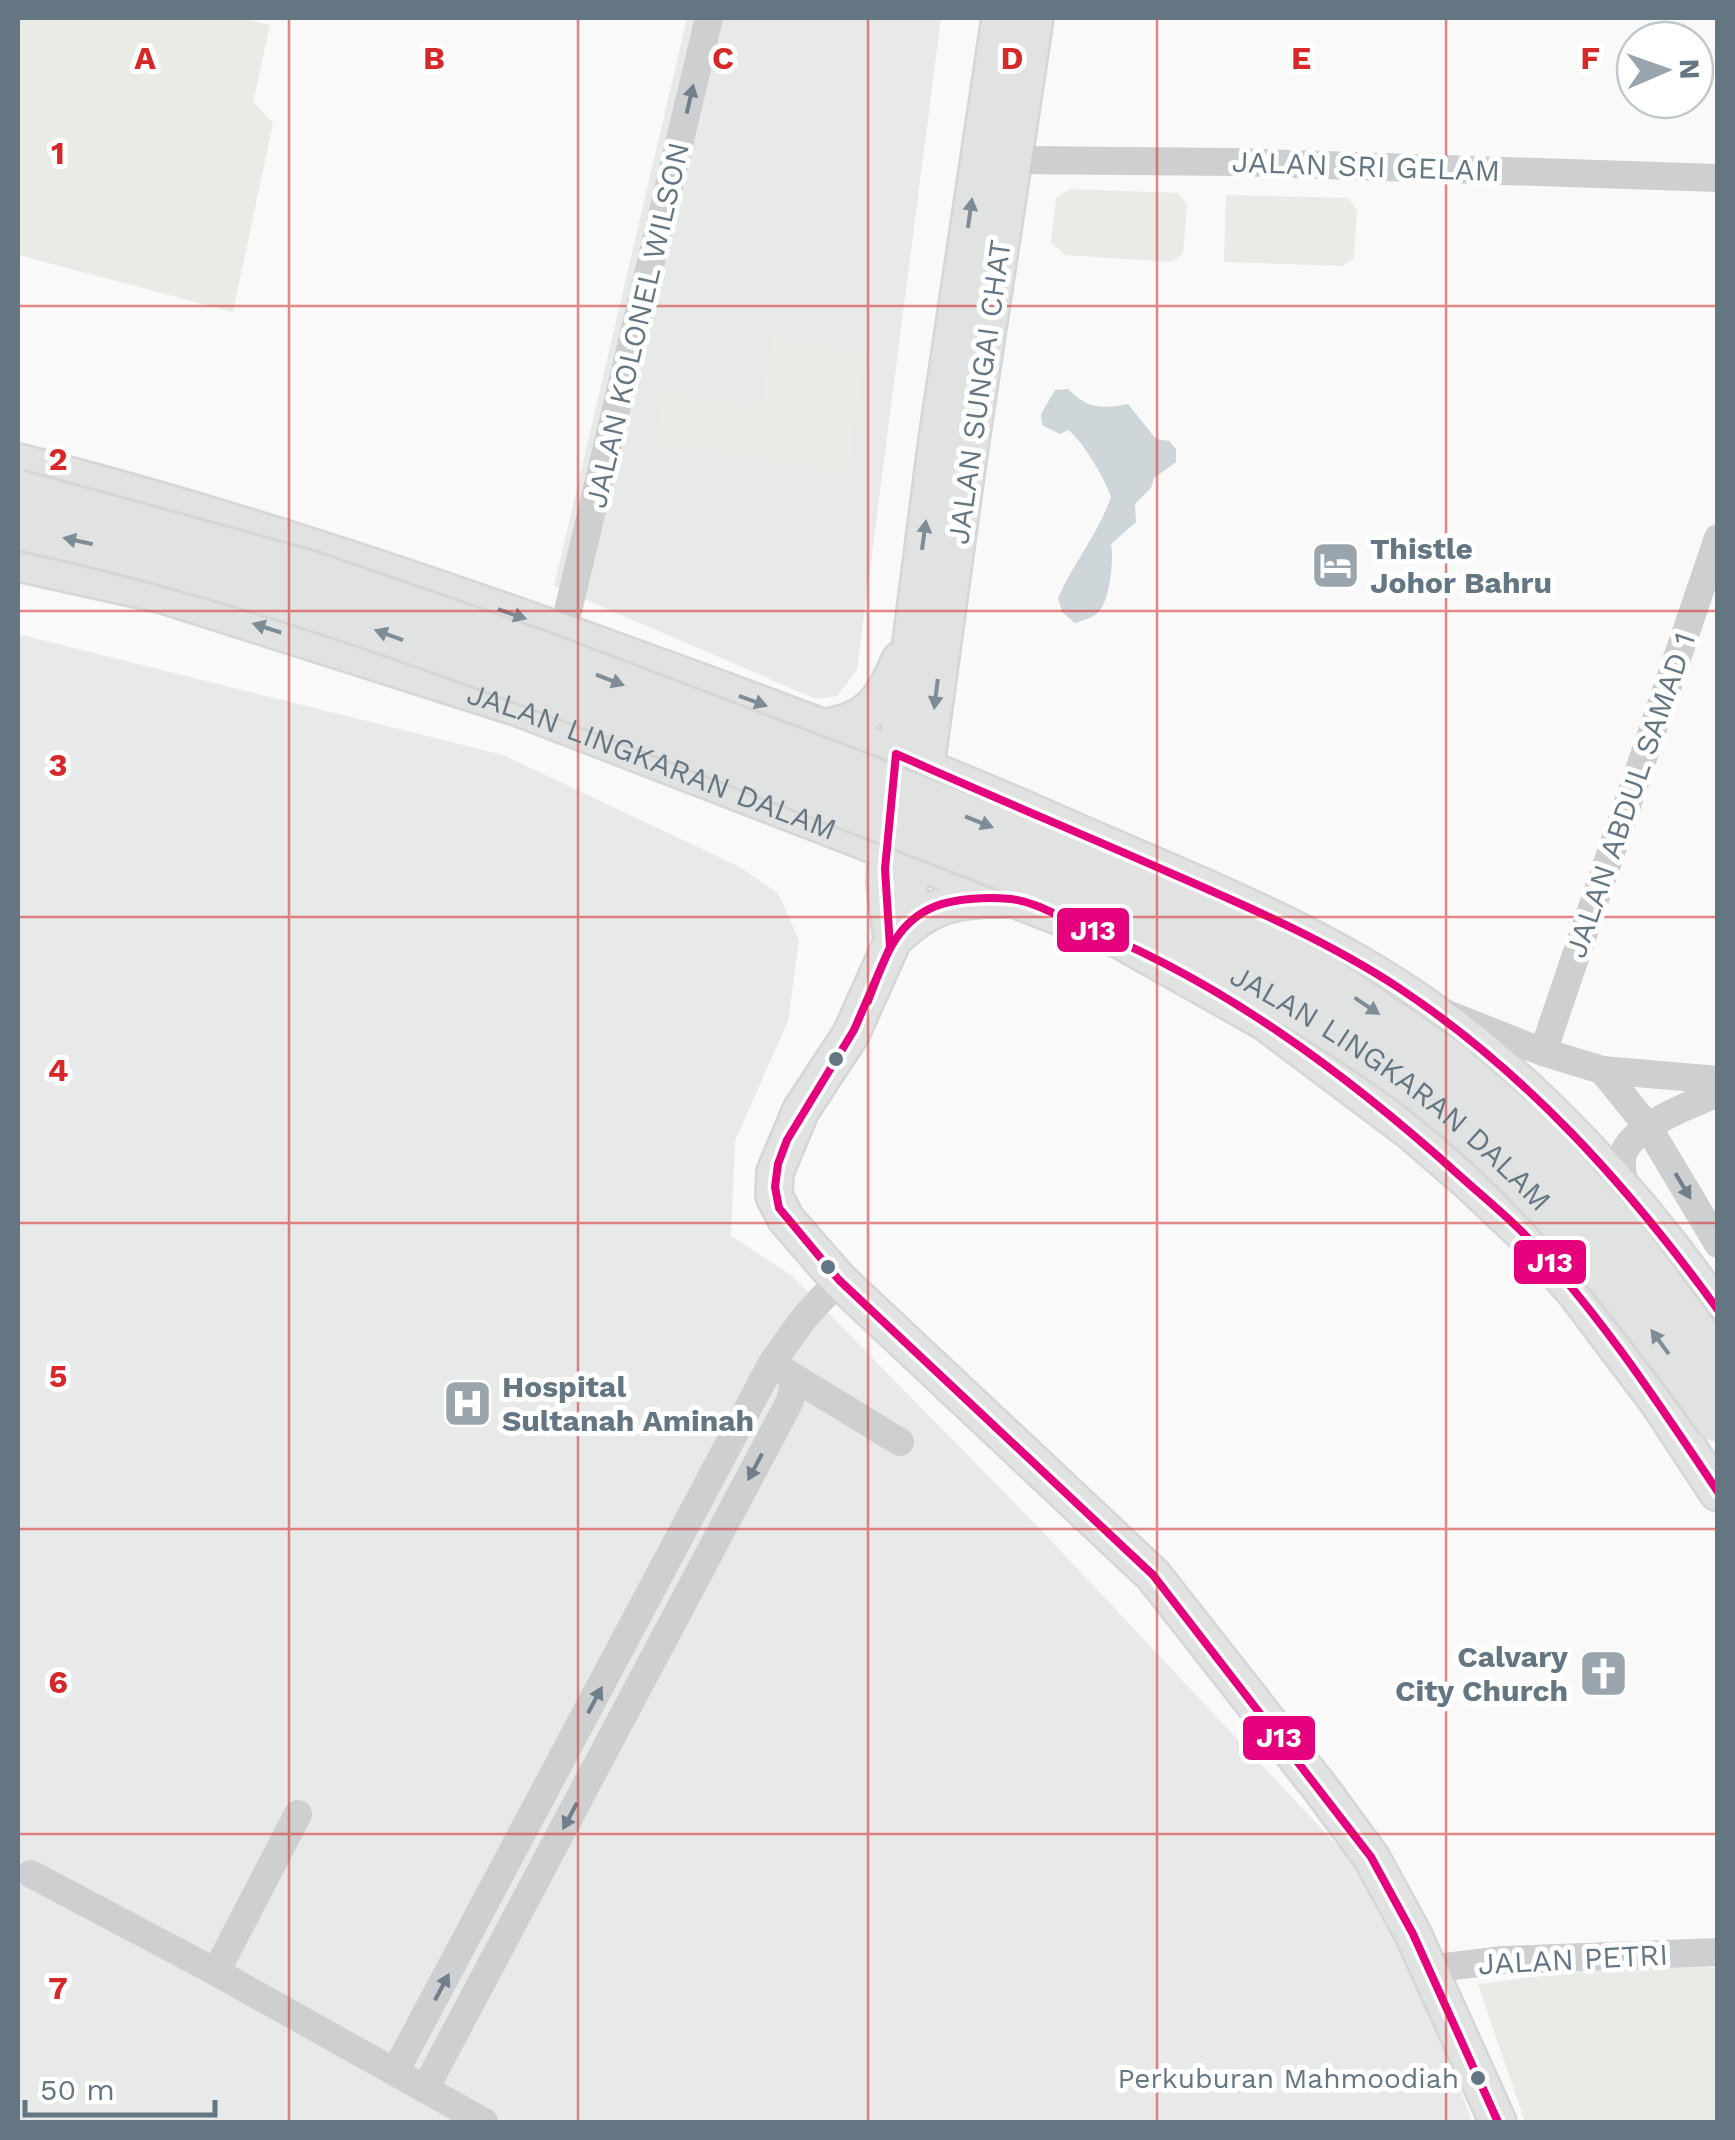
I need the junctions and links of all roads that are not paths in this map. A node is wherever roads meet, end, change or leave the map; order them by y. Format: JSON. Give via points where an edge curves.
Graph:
{"nodes":[{"id":1,"x":709,"y":18,"type":"edge"},
{"id":2,"x":1000,"y":18,"type":"edge"},
{"id":3,"x":1035,"y":18,"type":"edge"},
{"id":4,"x":1014,"y":160,"type":"junction"},
{"id":5,"x":1718,"y":178,"type":"edge"},
{"id":6,"x":18,"y":462,"type":"edge"},
{"id":7,"x":18,"y":492,"type":"edge"},
{"id":8,"x":222,"y":519,"type":"junction"},
{"id":9,"x":18,"y":528,"type":"edge"},
{"id":10,"x":1718,"y":538,"type":"edge"},
{"id":11,"x":18,"y":563,"type":"edge"},
{"id":12,"x":163,"y":595,"type":"junction"},
{"id":13,"x":563,"y":632,"type":"junction"},
{"id":14,"x":912,"y":632,"type":"junction"},
{"id":15,"x":827,"y":726,"type":"junction"},
{"id":16,"x":911,"y":761,"type":"junction"},
{"id":17,"x":819,"y":824,"type":"junction"},
{"id":18,"x":901,"y":854,"type":"junction"},
{"id":19,"x":1014,"y":899,"type":"junction"},
{"id":20,"x":892,"y":940,"type":"junction"},
{"id":21,"x":1422,"y":1004,"type":"junction"},
{"id":22,"x":1543,"y":1052,"type":"junction"},
{"id":23,"x":1602,"y":1070,"type":"junction"},
{"id":24,"x":1718,"y":1080,"type":"edge"},
{"id":25,"x":1718,"y":1093,"type":"edge"},
{"id":26,"x":1648,"y":1127,"type":"junction"},
{"id":27,"x":1624,"y":1191,"type":"junction"},
{"id":28,"x":1718,"y":1244,"type":"edge"},
{"id":29,"x":839,"y":1280,"type":"junction"},
{"id":30,"x":1718,"y":1311,"type":"edge"},
{"id":31,"x":1718,"y":1363,"type":"edge"},
{"id":32,"x":783,"y":1371,"type":"junction"},
{"id":33,"x":1718,"y":1421,"type":"edge"},
{"id":34,"x":900,"y":1442,"type":"dead end"},
{"id":35,"x":1718,"y":1494,"type":"edge"},
{"id":36,"x":298,"y":1814,"type":"dead end"},
{"id":37,"x":32,"y":1874,"type":"dead end"},
{"id":38,"x":1718,"y":1952,"type":"edge"},
{"id":39,"x":1429,"y":1969,"type":"junction"},
{"id":40,"x":216,"y":1972,"type":"junction"},
{"id":41,"x":395,"y":2072,"type":"junction"},
{"id":42,"x":425,"y":2089,"type":"junction"},
{"id":43,"x":1491,"y":2115,"type":"edge"},
{"id":44,"x":484,"y":2122,"type":"edge"}],
"edges":[{"from":13,"to":1,"type":"street","name":"JALAN KOLONEL WILSON","one_way":true},
{"from":14,"to":2,"type":"main road","name":"JALAN SUNGAI CHAT","one_way":true},
{"from":3,"to":4,"type":"main road","name":"JALAN SUNGAI CHAT"},
{"from":4,"to":5,"type":"street","name":"JALAN SRI GELAM"},
{"from":4,"to":16,"type":"main road","name":"JALAN SUNGAI CHAT","one_way":true,"via":[[968,459]]},
{"from":6,"to":8,"type":"main road"},
{"from":7,"to":31,"type":"highway","name":"JALAN LINGKARAN DALAM","one_way":true,"bridge":true,"via":[[308,572],[530,649],[882,783],[1240,932],[1328,980],[1448,1061],[1539,1140],[1623,1234]]},
{"from":8,"to":12,"type":"main road","via":[[184,524],[161,542]]},
{"from":8,"to":13,"type":"main road","one_way":true},
{"from":33,"to":9,"type":"highway","name":"JALAN LINGKARAN DALAM","one_way":true,"bridge":true,"via":[[1630,1300],[1534,1190],[1430,1098],[1320,1020],[1231,970],[1112,912],[600,711],[278,598],[105,546]]},
{"from":10,"to":22,"type":"street","name":"JALAN ABDUL SAMAD 1"},
{"from":11,"to":12,"type":"main road","name":"JALAN LINGKARAN DALAM"},
{"from":17,"to":12,"type":"main road","name":"JALAN LINGKARAN DALAM","one_way":true,"via":[[519,708]]},
{"from":13,"to":15,"type":"main road","one_way":true},
{"from":14,"to":15,"type":"main road","via":[[878,702],[860,718]]},
{"from":14,"to":16,"type":"main road","name":"JALAN SUNGAI CHAT"},
{"from":15,"to":16,"type":"main road"},
{"from":16,"to":18,"type":"main road"},
{"from":16,"to":21,"type":"main road","via":[[1278,921]]},
{"from":17,"to":18,"type":"main road","name":"JALAN LINGKARAN DALAM"},
{"from":17,"to":20,"type":"main road","via":[[869,878]]},
{"from":18,"to":19,"type":"main road","name":"JALAN LINGKARAN DALAM"},
{"from":18,"to":20,"type":"main road","via":[[886,902]]},
{"from":19,"to":20,"type":"main road","via":[[934,907]]},
{"from":19,"to":35,"type":"main road","name":"JALAN LINGKARAN DALAM","via":[[1120,940],[1265,1022],[1410,1130],[1525,1235],[1575,1292]]},
{"from":20,"to":29,"type":"main road","via":[[852,1034],[802,1110],[773,1184],[786,1219]]},
{"from":21,"to":22,"type":"street"},
{"from":21,"to":27,"type":"main road","via":[[1554,1113]]},
{"from":22,"to":23,"type":"street"},
{"from":23,"to":24,"type":"street"},
{"from":23,"to":26,"type":"street"},
{"from":25,"to":26,"type":"street"},
{"from":26,"to":27,"type":"street","via":[[1622,1156]]},
{"from":26,"to":28,"type":"street","one_way":true},
{"from":27,"to":30,"type":"main road"},
{"from":29,"to":32,"type":"street","via":[[804,1318]]},
{"from":29,"to":39,"type":"main road","via":[[1153,1575],[1371,1857]]},
{"from":32,"to":34,"type":"street"},
{"from":41,"to":32,"type":"street","one_way":true},
{"from":32,"to":42,"type":"street","one_way":true,"via":[[790,1401]]},
{"from":36,"to":40,"type":"street"},
{"from":37,"to":40,"type":"street"},
{"from":38,"to":39,"type":"street","name":"JALAN PETRI"},
{"from":39,"to":43,"type":"main road"},
{"from":40,"to":41,"type":"street"},
{"from":41,"to":42,"type":"street"},
{"from":42,"to":44,"type":"street"}]}
